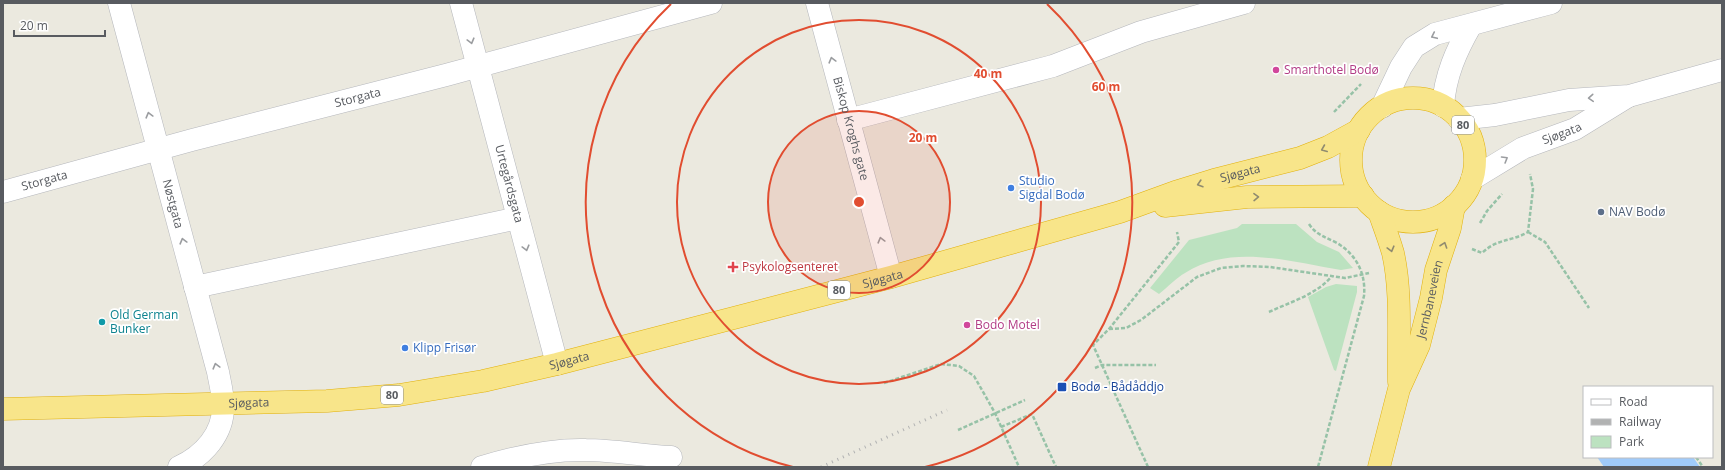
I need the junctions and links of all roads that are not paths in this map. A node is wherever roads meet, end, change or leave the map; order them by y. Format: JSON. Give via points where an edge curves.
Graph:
{"nodes":[{"id":1,"x":461,"y":3,"type":"edge"},
{"id":2,"x":711,"y":3,"type":"edge"},
{"id":3,"x":817,"y":3,"type":"edge"},
{"id":4,"x":1244,"y":3,"type":"edge"},
{"id":5,"x":1551,"y":3,"type":"edge"},
{"id":6,"x":124,"y":4,"type":"edge"},
{"id":7,"x":1471,"y":25,"type":"junction"},
{"id":8,"x":478,"y":65,"type":"junction"},
{"id":9,"x":1722,"y":70,"type":"edge"},
{"id":10,"x":1629,"y":96,"type":"junction"},
{"id":11,"x":1382,"y":107,"type":"junction"},
{"id":12,"x":1451,"y":113,"type":"junction"},
{"id":13,"x":848,"y":120,"type":"junction"},
{"id":14,"x":1359,"y":130,"type":"junction"},
{"id":15,"x":158,"y":150,"type":"junction"},
{"id":16,"x":1472,"y":179,"type":"junction"},
{"id":17,"x":3,"y":192,"type":"edge"},
{"id":18,"x":1363,"y":196,"type":"junction"},
{"id":19,"x":1454,"y":206,"type":"junction"},
{"id":20,"x":1120,"y":212,"type":"junction"},
{"id":21,"x":1379,"y":212,"type":"junction"},
{"id":22,"x":518,"y":218,"type":"junction"},
{"id":23,"x":891,"y":277,"type":"junction"},
{"id":24,"x":195,"y":288,"type":"junction"},
{"id":25,"x":557,"y":364,"type":"junction"},
{"id":26,"x":1399,"y":389,"type":"junction"},
{"id":27,"x":224,"y":404,"type":"junction"},
{"id":28,"x":3,"y":409,"type":"edge"},
{"id":29,"x":671,"y":457,"type":"dead end"},
{"id":30,"x":178,"y":467,"type":"edge"},
{"id":31,"x":482,"y":467,"type":"edge"},
{"id":32,"x":1379,"y":467,"type":"edge"}],
"edges":[{"from":1,"to":8,"type":"street","name":"Urtegårdsgata","one_way":true},
{"from":2,"to":8,"type":"street","name":"Storgata"},
{"from":13,"to":3,"type":"street","name":"Biskop Kroghs gate","one_way":true},
{"from":4,"to":13,"type":"street","via":[[1140,32],[1053,66]]},
{"from":5,"to":7,"type":"street"},
{"from":15,"to":6,"type":"street","name":"Nøstgata","one_way":true},
{"from":7,"to":11,"type":"street","one_way":true,"via":[[1435,34],[1414,47],[1401,66]]},
{"from":7,"to":12,"type":"street","via":[[1458,46],[1444,91]]},
{"from":8,"to":15,"type":"street","name":"Storgata"},
{"from":8,"to":22,"type":"street","name":"Urtegårdsgata"},
{"from":9,"to":10,"type":"street","name":"Sjøgata"},
{"from":10,"to":12,"type":"street","name":"Sjøgata","one_way":true,"via":[[1569,100],[1495,115]]},
{"from":16,"to":10,"type":"street","name":"Sjøgata","one_way":true,"via":[[1523,148],[1575,128]]},
{"from":11,"to":12,"type":"highway","name":"Sjøgata","number":"80","via":[[1412,99],[1433,102]]},
{"from":11,"to":14,"type":"highway","name":"Sjøgata","number":"80","via":[[1365,121]]},
{"from":12,"to":16,"type":"highway","name":"Sjøgata","number":"80","via":[[1469,136],[1474,154]]},
{"from":23,"to":13,"type":"street","name":"Biskop Kroghs gate","one_way":true},
{"from":14,"to":18,"type":"highway","name":"Sjøgata","number":"80","via":[[1353,143],[1352,164],[1356,184]]},
{"from":14,"to":20,"type":"highway","name":"Sjøgata","number":"80","one_way":true,"via":[[1328,147],[1300,158],[1227,176]]},
{"from":15,"to":17,"type":"street","name":"Storgata"},
{"from":24,"to":15,"type":"street","name":"Nøstgata","one_way":true},
{"from":16,"to":19,"type":"highway","name":"Sjøgata","number":"80","via":[[1468,189]]},
{"from":20,"to":18,"type":"highway","name":"Sjøgata","number":"80","one_way":true,"via":[[1247,197]]},
{"from":18,"to":21,"type":"highway","name":"Sjøgata","number":"80"},
{"from":19,"to":21,"type":"highway","name":"Sjøgata","number":"80","via":[[1431,219],[1418,222],[1391,218]]},
{"from":26,"to":19,"type":"highway","name":"Jernbaneveien","number":"80","one_way":true,"via":[[1419,345]]},
{"from":20,"to":23,"type":"highway","name":"Sjøgata","number":"80"},
{"from":21,"to":26,"type":"highway","name":"Jernbaneveien","number":"80","one_way":true,"via":[[1393,254],[1398,295]]},
{"from":22,"to":24,"type":"street"},
{"from":22,"to":25,"type":"street","name":"Urtegårdsgata","one_way":true},
{"from":23,"to":25,"type":"highway","name":"Sjøgata","number":"80"},
{"from":27,"to":24,"type":"street","name":"Nøstgata","one_way":true},
{"from":25,"to":27,"type":"highway","name":"Sjøgata","number":"80","via":[[483,381],[399,395],[327,401]]},
{"from":26,"to":32,"type":"highway","name":"Jernbaneveien","number":"80"},
{"from":27,"to":28,"type":"highway","name":"Sjøgata","number":"80"},
{"from":27,"to":30,"type":"street","via":[[222,420],[207,448],[190,462]]},
{"from":29,"to":31,"type":"street","via":[[586,450],[548,452]]}]}
